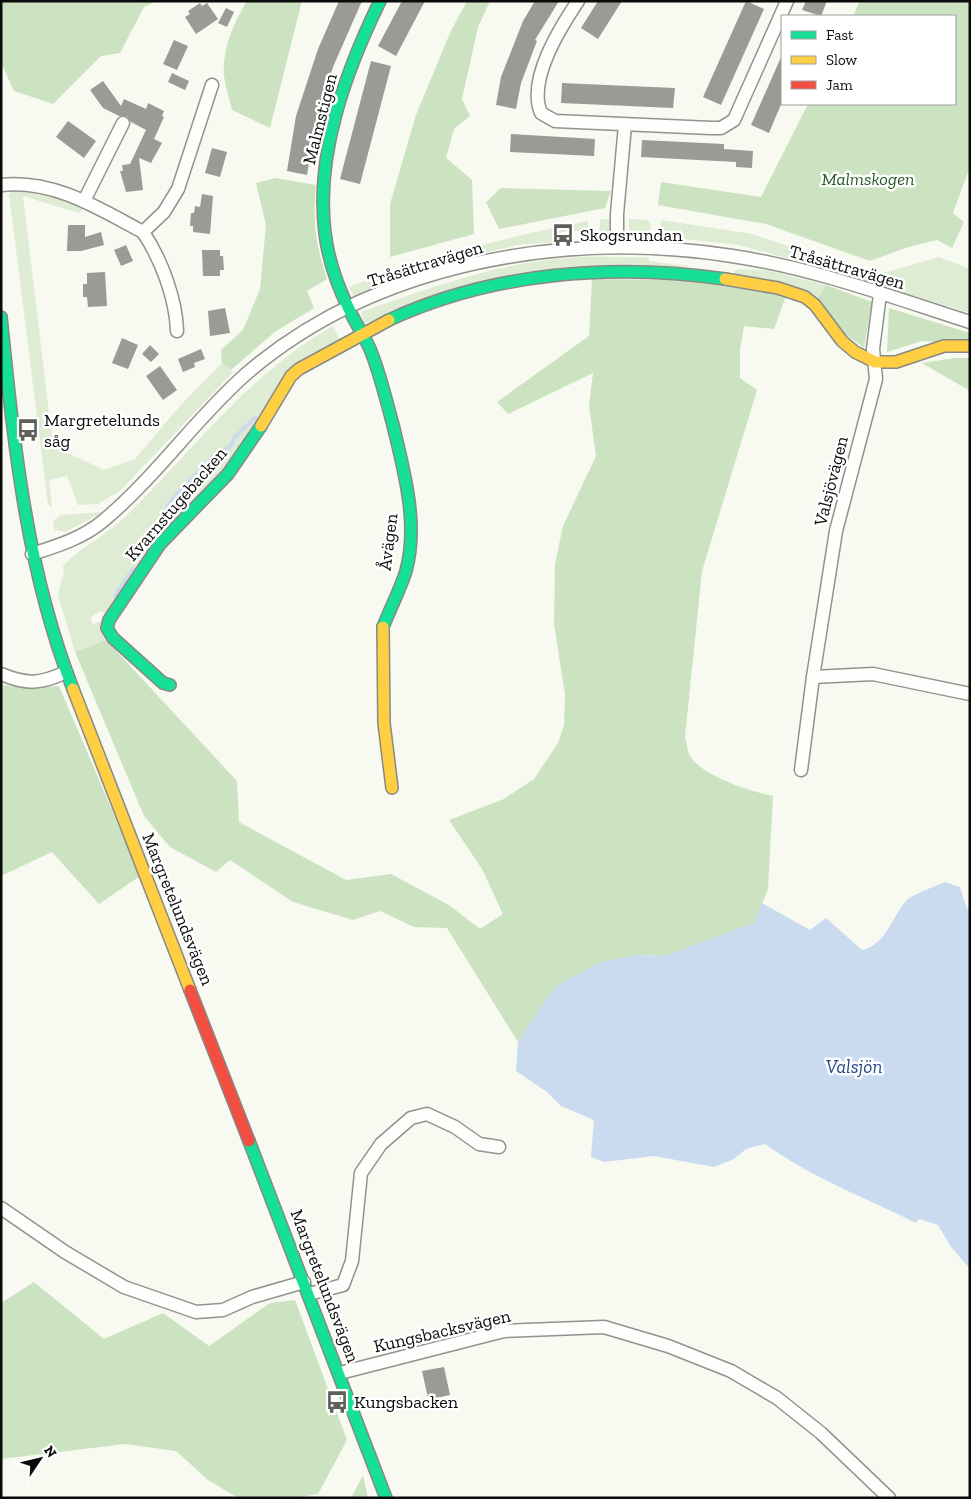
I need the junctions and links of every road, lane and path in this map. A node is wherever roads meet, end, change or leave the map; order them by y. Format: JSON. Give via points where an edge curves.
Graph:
{"nodes":[{"id":1,"x":380,"y":1,"type":"edge"},
{"id":2,"x":578,"y":1,"type":"edge"},
{"id":3,"x":787,"y":1,"type":"edge"},
{"id":4,"x":212,"y":85,"type":"dead end"},
{"id":5,"x":123,"y":123,"type":"dead end"},
{"id":6,"x":625,"y":125,"type":"junction"},
{"id":7,"x":1,"y":185,"type":"edge"},
{"id":8,"x":84,"y":201,"type":"junction"},
{"id":9,"x":143,"y":232,"type":"junction"},
{"id":10,"x":617,"y":247,"type":"junction"},
{"id":11,"x":880,"y":294,"type":"junction"},
{"id":12,"x":348,"y":308,"type":"junction"},
{"id":13,"x":1,"y":317,"type":"edge"},
{"id":14,"x":970,"y":322,"type":"edge"},
{"id":15,"x":178,"y":330,"type":"dead end"},
{"id":16,"x":362,"y":333,"type":"junction"},
{"id":17,"x":970,"y":346,"type":"edge"},
{"id":18,"x":874,"y":362,"type":"junction"},
{"id":19,"x":32,"y":554,"type":"junction"},
{"id":20,"x":66,"y":672,"type":"junction"},
{"id":21,"x":1,"y":674,"type":"edge"},
{"id":22,"x":813,"y":677,"type":"junction"},
{"id":23,"x":170,"y":685,"type":"dead end"},
{"id":24,"x":970,"y":694,"type":"edge"},
{"id":25,"x":801,"y":770,"type":"dead end"},
{"id":26,"x":392,"y":788,"type":"dead end"},
{"id":27,"x":499,"y":1147,"type":"dead end"},
{"id":28,"x":1,"y":1208,"type":"edge"},
{"id":29,"x":304,"y":1282,"type":"junction"},
{"id":30,"x":309,"y":1294,"type":"junction"},
{"id":31,"x":340,"y":1373,"type":"junction"},
{"id":32,"x":386,"y":1498,"type":"edge"},
{"id":33,"x":889,"y":1498,"type":"edge"}],
"edges":[{"from":1,"to":12,"type":"street","name":"Malmstigen","via":[[362,38],[340,101],[329,139],[323,178],[325,235]]},
{"from":2,"to":6,"type":"street","via":[[543,68],[538,107],[541,113],[555,121]]},
{"from":3,"to":6,"type":"street","via":[[734,120],[721,128]]},
{"from":4,"to":9,"type":"street","via":[[178,189],[164,212]]},
{"from":5,"to":8,"type":"street"},
{"from":6,"to":10,"type":"street"},
{"from":7,"to":8,"type":"street","via":[[33,184]]},
{"from":8,"to":9,"type":"street"},
{"from":9,"to":15,"type":"street","via":[[177,309]]},
{"from":10,"to":11,"type":"street","name":"Tråsättravägen","via":[[733,256],[790,267]]},
{"from":10,"to":12,"type":"street","name":"Tråsättravägen","via":[[515,256],[458,268],[401,286]]},
{"from":11,"to":14,"type":"street","name":"Tråsättravägen"},
{"from":11,"to":18,"type":"street","name":"Valsjövägen"},
{"from":12,"to":16,"type":"street","name":"Åvägen"},
{"from":12,"to":19,"type":"street","name":"Tråsättravägen","via":[[294,337],[240,380],[102,522],[79,536]]},
{"from":13,"to":19,"type":"street","name":"Margretelundsvägen","via":[[20,490]]},
{"from":16,"to":18,"type":"street","name":"Kvarnstugebacken","via":[[440,300],[508,282],[582,272],[672,271],[778,287],[806,298],[817,306],[837,337]]},
{"from":16,"to":23,"type":"street","name":"Kvarnstugebacken","via":[[299,368],[291,376],[228,474],[160,544],[109,620],[107,628],[114,638],[163,683]]},
{"from":16,"to":26,"type":"street","name":"Åvägen","via":[[385,395],[406,478],[411,522],[406,570],[382,629],[384,723]]},
{"from":17,"to":18,"type":"street","via":[[949,344],[891,363]]},
{"from":18,"to":22,"type":"street","name":"Valsjövägen","via":[[876,378],[836,531]]},
{"from":19,"to":20,"type":"street","name":"Margretelundsvägen"},
{"from":20,"to":21,"type":"street","via":[[49,680],[22,682]]},
{"from":20,"to":29,"type":"street","name":"Margretelundsvägen"},
{"from":22,"to":24,"type":"street","via":[[873,674]]},
{"from":22,"to":25,"type":"street","name":"Valsjövägen"},
{"from":27,"to":30,"type":"street","via":[[479,1144],[455,1127],[427,1114],[411,1118],[381,1144],[361,1173],[352,1261],[342,1285]]},
{"from":28,"to":29,"type":"street","via":[[124,1287],[196,1312],[223,1310],[252,1297]]},
{"from":29,"to":30,"type":"street","name":"Margretelundsvägen"},
{"from":30,"to":31,"type":"street","name":"Margretelundsvägen"},
{"from":31,"to":32,"type":"street","name":"Margretelundsvägen"},
{"from":31,"to":33,"type":"street","name":"Kungsbacksvägen","via":[[504,1332],[604,1327],[668,1346],[731,1371],[777,1398],[821,1433]]}]}
